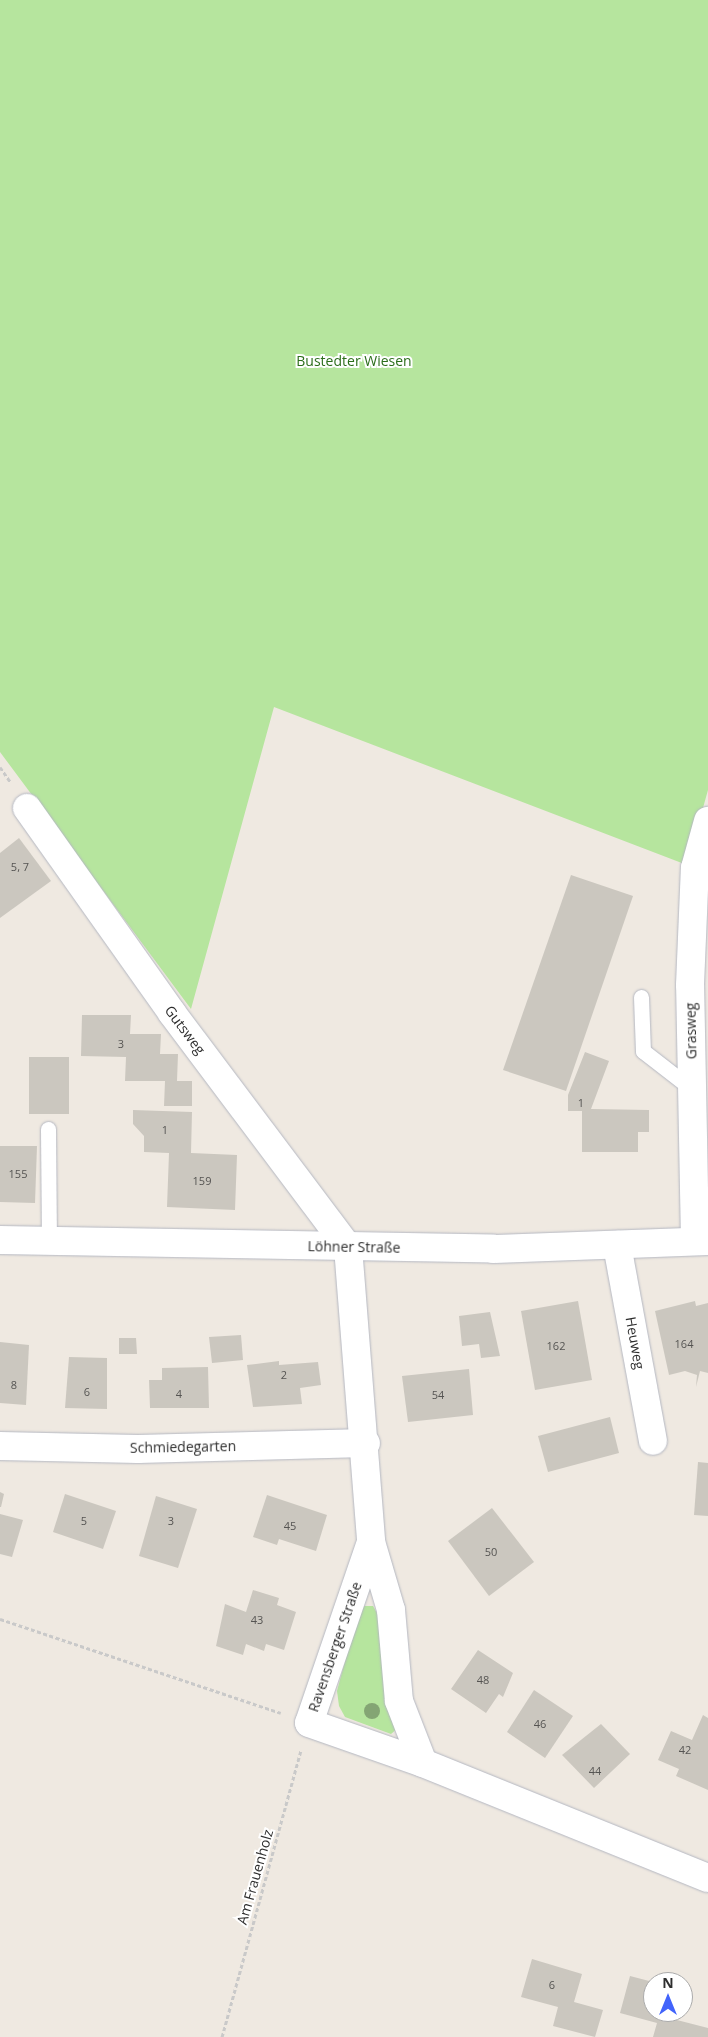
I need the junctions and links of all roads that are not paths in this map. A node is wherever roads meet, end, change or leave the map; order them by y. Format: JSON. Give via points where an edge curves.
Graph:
{"nodes":[{"id":1,"x":28,"y":808,"type":"dead end"},
{"id":2,"x":708,"y":821,"type":"edge"},
{"id":3,"x":641,"y":997,"type":"dead end"},
{"id":4,"x":692,"y":1089,"type":"junction"},
{"id":5,"x":48,"y":1129,"type":"dead end"},
{"id":6,"x":0,"y":1240,"type":"edge"},
{"id":7,"x":49,"y":1241,"type":"junction"},
{"id":8,"x":702,"y":1241,"type":"edge"},
{"id":9,"x":618,"y":1244,"type":"junction"},
{"id":10,"x":348,"y":1247,"type":"junction"},
{"id":11,"x":653,"y":1441,"type":"dead end"},
{"id":12,"x":366,"y":1443,"type":"junction"},
{"id":13,"x":0,"y":1446,"type":"edge"},
{"id":14,"x":371,"y":1542,"type":"junction"},
{"id":15,"x":423,"y":1763,"type":"junction"},
{"id":16,"x":708,"y":1878,"type":"edge"}],
"edges":[{"from":1,"to":10,"type":"street","name":"Gutsweg","via":[[172,1013]]},
{"from":2,"to":4,"type":"street","name":"Grasweg","via":[[696,868],[690,985]]},
{"from":3,"to":4,"type":"lane","via":[[643,1051]]},
{"from":4,"to":8,"type":"street","name":"Grasweg"},
{"from":5,"to":7,"type":"lane"},
{"from":6,"to":7,"type":"street","name":"Löhner Straße"},
{"from":7,"to":10,"type":"street","name":"Löhner Straße"},
{"from":8,"to":9,"type":"street","name":"Löhner Straße"},
{"from":9,"to":10,"type":"street","name":"Löhner Straße"},
{"from":9,"to":11,"type":"street","name":"Heuweg"},
{"from":10,"to":12,"type":"street","name":"Ravensberger Straße"},
{"from":12,"to":13,"type":"street","name":"Schmiedegarten","via":[[138,1449]]},
{"from":12,"to":14,"type":"street","name":"Ravensberger Straße"},
{"from":14,"to":15,"type":"street","name":"Ravensberger Straße","via":[[390,1610],[398,1701]]},
{"from":14,"to":15,"type":"street","name":"Ravensberger Straße","via":[[309,1723]]},
{"from":15,"to":16,"type":"street","name":"Ravensberger Straße"}]}
